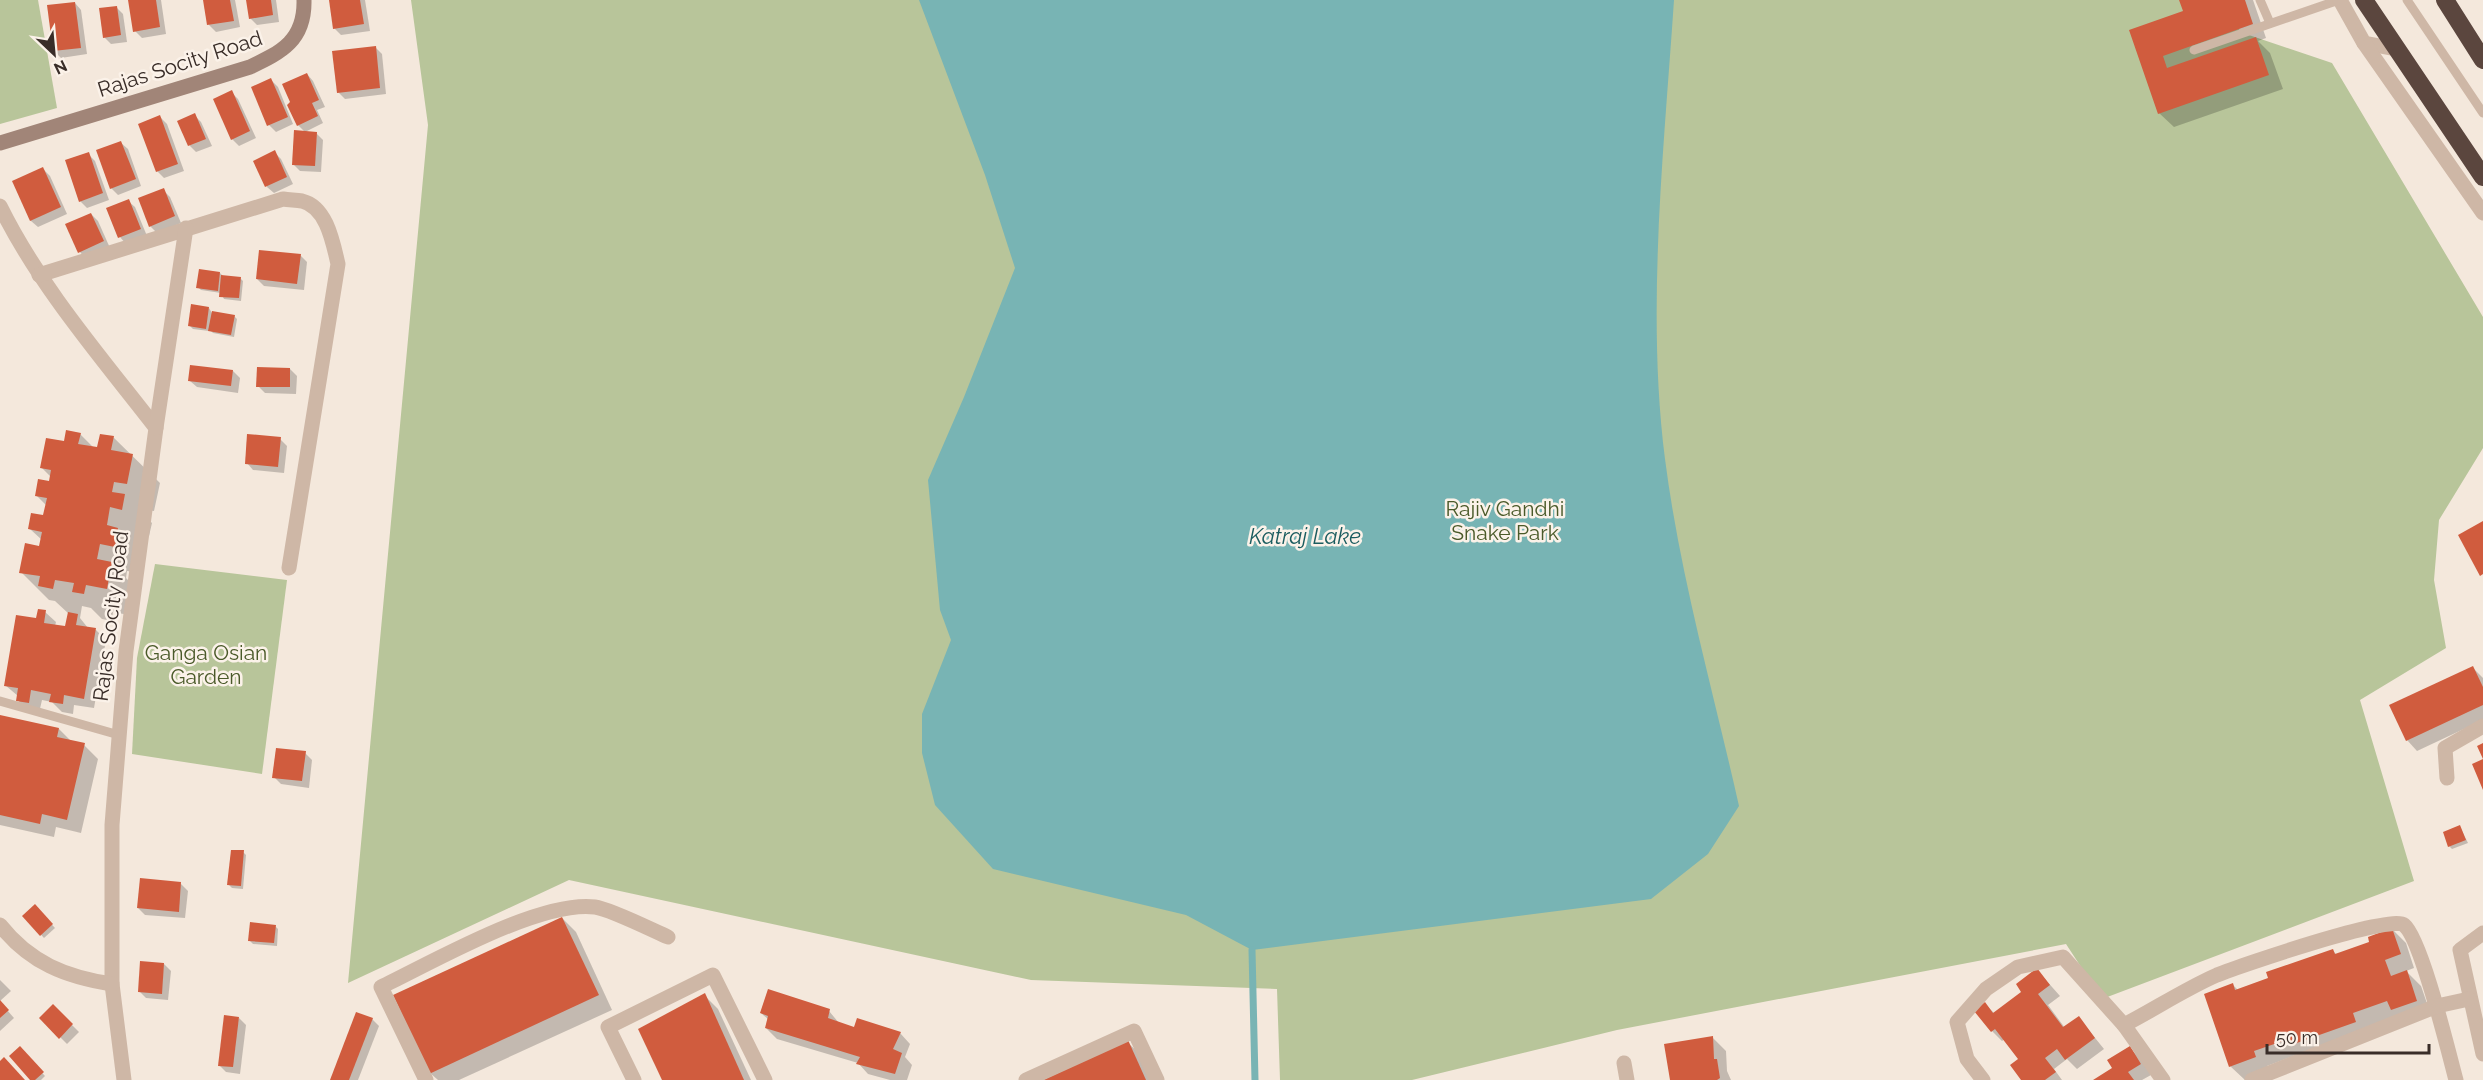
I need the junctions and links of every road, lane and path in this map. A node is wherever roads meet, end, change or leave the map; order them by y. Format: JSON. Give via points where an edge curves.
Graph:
{"nodes":[{"id":1,"x":304,"y":0,"type":"edge"},
{"id":2,"x":2260,"y":0,"type":"edge"},
{"id":3,"x":2339,"y":0,"type":"edge"},
{"id":4,"x":2364,"y":0,"type":"edge"},
{"id":5,"x":2407,"y":0,"type":"edge"},
{"id":6,"x":2445,"y":0,"type":"edge"},
{"id":7,"x":2270,"y":23,"type":"junction"},
{"id":8,"x":2364,"y":43,"type":"junction"},
{"id":9,"x":2396,"y":49,"type":"junction"},
{"id":10,"x":2194,"y":50,"type":"dead end"},
{"id":11,"x":2483,"y":60,"type":"edge"},
{"id":12,"x":2483,"y":113,"type":"edge"},
{"id":13,"x":0,"y":143,"type":"edge"},
{"id":14,"x":2483,"y":177,"type":"edge"},
{"id":15,"x":0,"y":206,"type":"edge"},
{"id":16,"x":2483,"y":213,"type":"edge"},
{"id":17,"x":186,"y":228,"type":"junction"},
{"id":18,"x":39,"y":274,"type":"junction"},
{"id":19,"x":156,"y":428,"type":"junction"},
{"id":20,"x":289,"y":568,"type":"dead end"},
{"id":21,"x":0,"y":701,"type":"edge"},
{"id":22,"x":2483,"y":726,"type":"edge"},
{"id":23,"x":119,"y":735,"type":"junction"},
{"id":24,"x":2447,"y":778,"type":"dead end"},
{"id":25,"x":0,"y":925,"type":"edge"},
{"id":26,"x":2483,"y":933,"type":"edge"},
{"id":27,"x":668,"y":937,"type":"dead end"},
{"id":28,"x":112,"y":984,"type":"junction"},
{"id":29,"x":2469,"y":999,"type":"junction"},
{"id":30,"x":2437,"y":1006,"type":"junction"},
{"id":31,"x":2124,"y":1025,"type":"junction"},
{"id":32,"x":2483,"y":1054,"type":"edge"},
{"id":33,"x":1624,"y":1063,"type":"dead end"},
{"id":34,"x":124,"y":1080,"type":"edge"},
{"id":35,"x":426,"y":1080,"type":"edge"},
{"id":36,"x":634,"y":1080,"type":"edge"},
{"id":37,"x":765,"y":1080,"type":"edge"},
{"id":38,"x":1026,"y":1080,"type":"edge"},
{"id":39,"x":1157,"y":1080,"type":"edge"},
{"id":40,"x":1628,"y":1080,"type":"edge"},
{"id":41,"x":1983,"y":1080,"type":"edge"},
{"id":42,"x":2163,"y":1080,"type":"edge"},
{"id":43,"x":2252,"y":1080,"type":"edge"},
{"id":44,"x":2456,"y":1080,"type":"edge"}],
"edges":[{"from":1,"to":13,"type":"street","name":"Rajas Socity Road","via":[[297,36],[279,53],[250,67]]},
{"from":2,"to":7,"type":"lane"},
{"from":3,"to":7,"type":"lane"},
{"from":3,"to":8,"type":"street"},
{"from":4,"to":9,"type":"highway"},
{"from":5,"to":12,"type":"lane"},
{"from":6,"to":11,"type":"highway"},
{"from":7,"to":10,"type":"lane"},
{"from":8,"to":9,"type":"street"},
{"from":8,"to":16,"type":"street"},
{"from":9,"to":14,"type":"highway"},
{"from":15,"to":18,"type":"street"},
{"from":17,"to":18,"type":"street"},
{"from":17,"to":19,"type":"street","name":"Rajas Socity Road"},
{"from":17,"to":20,"type":"street","via":[[283,199],[304,201],[319,213],[333,243],[338,264]]},
{"from":18,"to":19,"type":"street"},
{"from":19,"to":23,"type":"street","name":"Rajas Socity Road","via":[[126,651]]},
{"from":21,"to":23,"type":"lane"},
{"from":22,"to":24,"type":"street","via":[[2445,748]]},
{"from":23,"to":28,"type":"street","name":"Rajas Socity Road","via":[[112,825]]},
{"from":25,"to":28,"type":"street","via":[[43,963],[61,973]]},
{"from":26,"to":29,"type":"street","via":[[2460,950]]},
{"from":27,"to":35,"type":"street","via":[[596,907],[549,911],[381,987]]},
{"from":28,"to":34,"type":"street","name":"Rajas Socity Road"},
{"from":29,"to":30,"type":"street"},
{"from":29,"to":32,"type":"street"},
{"from":30,"to":31,"type":"street","via":[[2416,947],[2405,925],[2398,922],[2335,936],[2217,975]]},
{"from":30,"to":43,"type":"street"},
{"from":30,"to":44,"type":"street"},
{"from":31,"to":41,"type":"street","via":[[2063,957],[2018,967],[1986,989],[1958,1022],[1966,1059]]},
{"from":31,"to":42,"type":"street"},
{"from":33,"to":40,"type":"street"},
{"from":36,"to":37,"type":"street","via":[[608,1027],[713,975]]},
{"from":38,"to":39,"type":"street","via":[[1134,1031]]}]}
